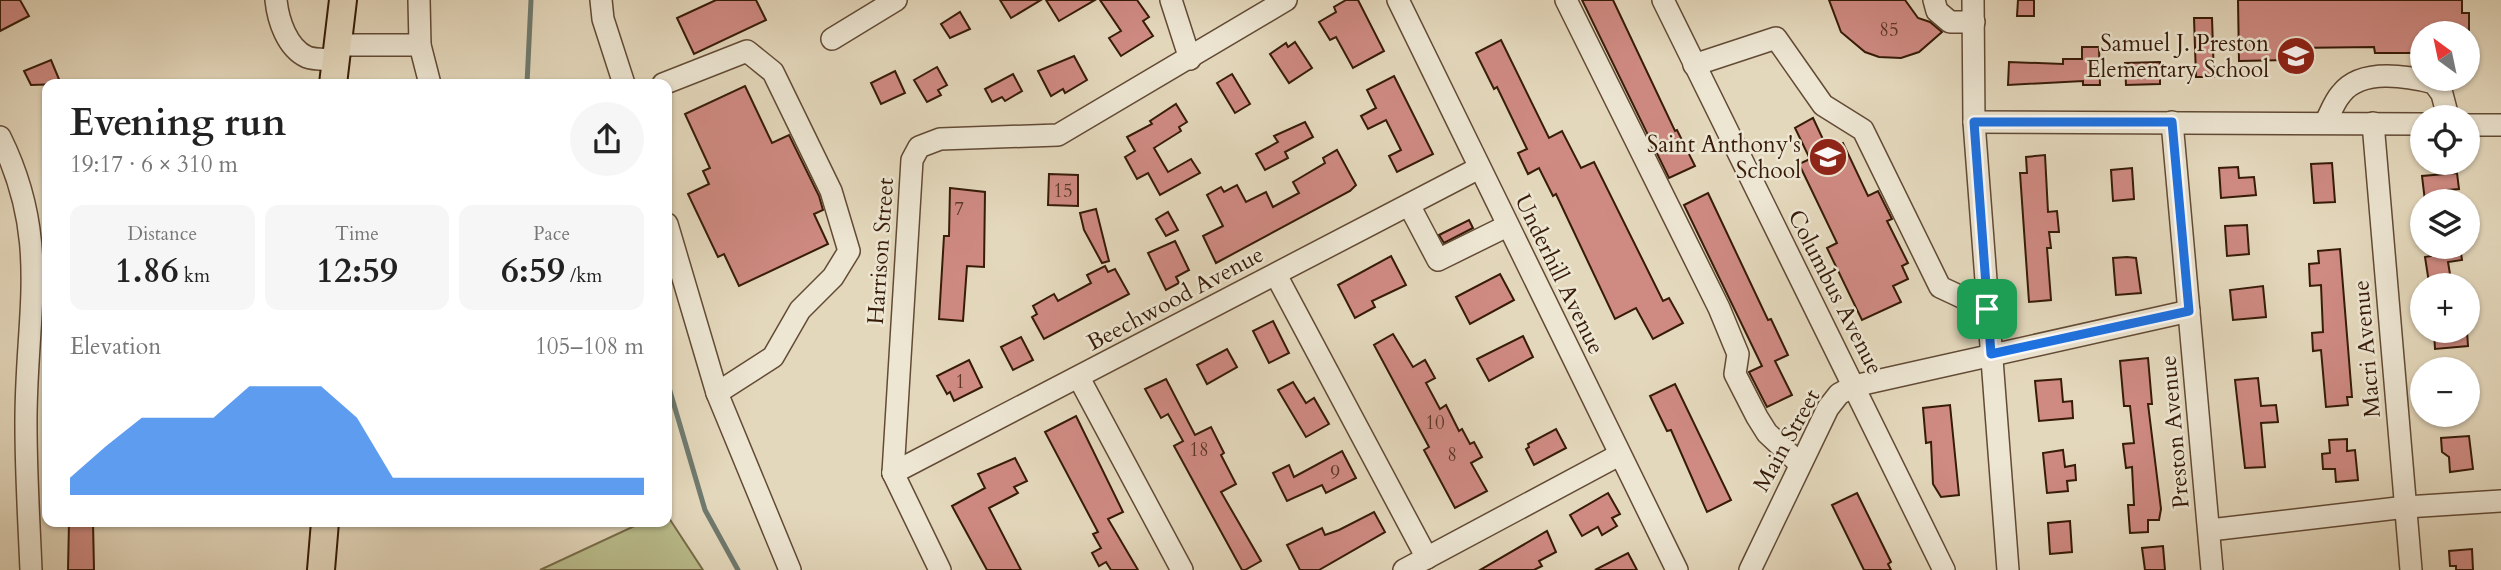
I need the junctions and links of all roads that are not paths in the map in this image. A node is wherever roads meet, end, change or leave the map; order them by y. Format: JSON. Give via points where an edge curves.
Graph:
{"nodes":[{"id":1,"x":276,"y":0,"type":"edge"},
{"id":2,"x":343,"y":0,"type":"edge"},
{"id":3,"x":419,"y":0,"type":"edge"},
{"id":4,"x":601,"y":0,"type":"edge"},
{"id":5,"x":896,"y":0,"type":"edge"},
{"id":6,"x":1171,"y":0,"type":"edge"},
{"id":7,"x":1286,"y":0,"type":"edge"},
{"id":8,"x":1398,"y":0,"type":"edge"},
{"id":9,"x":1566,"y":0,"type":"edge"},
{"id":10,"x":1663,"y":0,"type":"edge"},
{"id":11,"x":1934,"y":0,"type":"edge"},
{"id":12,"x":1973,"y":0,"type":"edge"},
{"id":13,"x":1974,"y":22,"type":"junction"},
{"id":14,"x":832,"y":39,"type":"dead end"},
{"id":15,"x":421,"y":45,"type":"junction"},
{"id":16,"x":1190,"y":59,"type":"junction"},
{"id":17,"x":335,"y":63,"type":"edge"},
{"id":18,"x":1694,"y":65,"type":"junction"},
{"id":19,"x":429,"y":79,"type":"edge"},
{"id":20,"x":622,"y":79,"type":"edge"},
{"id":21,"x":672,"y":80,"type":"edge"},
{"id":22,"x":2445,"y":105,"type":"edge"},
{"id":23,"x":1974,"y":122,"type":"junction"},
{"id":24,"x":2172,"y":122,"type":"junction"},
{"id":25,"x":2325,"y":123,"type":"junction"},
{"id":26,"x":2373,"y":123,"type":"junction"},
{"id":27,"x":2410,"y":124,"type":"edge"},
{"id":28,"x":2480,"y":125,"type":"edge"},
{"id":29,"x":2501,"y":125,"type":"edge"},
{"id":30,"x":0,"y":137,"type":"edge"},
{"id":31,"x":1479,"y":168,"type":"junction"},
{"id":32,"x":1409,"y":205,"type":"junction"},
{"id":33,"x":1507,"y":226,"type":"junction"},
{"id":34,"x":672,"y":241,"type":"edge"},
{"id":35,"x":1276,"y":275,"type":"junction"},
{"id":36,"x":1987,"y":309,"type":"junction"},
{"id":37,"x":2189,"y":311,"type":"junction"},
{"id":38,"x":1991,"y":354,"type":"junction"},
{"id":39,"x":1079,"y":378,"type":"junction"},
{"id":40,"x":1854,"y":386,"type":"junction"},
{"id":41,"x":717,"y":393,"type":"junction"},
{"id":42,"x":1619,"y":455,"type":"junction"},
{"id":43,"x":1800,"y":464,"type":"junction"},
{"id":44,"x":893,"y":472,"type":"junction"},
{"id":45,"x":2501,"y":501,"type":"edge"},
{"id":46,"x":2406,"y":508,"type":"junction"},
{"id":47,"x":325,"y":527,"type":"edge"},
{"id":48,"x":2210,"y":530,"type":"junction"},
{"id":49,"x":1427,"y":558,"type":"junction"},
{"id":50,"x":31,"y":570,"type":"edge"},
{"id":51,"x":321,"y":570,"type":"edge"},
{"id":52,"x":790,"y":570,"type":"edge"},
{"id":53,"x":940,"y":570,"type":"edge"},
{"id":54,"x":1182,"y":570,"type":"edge"},
{"id":55,"x":1404,"y":570,"type":"edge"},
{"id":56,"x":1676,"y":570,"type":"edge"},
{"id":57,"x":1750,"y":570,"type":"edge"},
{"id":58,"x":1944,"y":570,"type":"edge"},
{"id":59,"x":2008,"y":570,"type":"edge"},
{"id":60,"x":2212,"y":570,"type":"edge"},
{"id":61,"x":2411,"y":570,"type":"edge"}],
"edges":[{"from":1,"to":17,"type":"street","via":[[293,48],[308,58]]},
{"from":2,"to":17,"type":"main road"},
{"from":3,"to":15,"type":"street"},
{"from":4,"to":20,"type":"street"},
{"from":5,"to":14,"type":"street"},
{"from":6,"to":16,"type":"street"},
{"from":7,"to":16,"type":"street","name":"Harrison Street"},
{"from":8,"to":31,"type":"street","name":"Underhill Avenue"},
{"from":9,"to":43,"type":"street","via":[[1719,308],[1738,355],[1735,374],[1766,433]]},
{"from":10,"to":18,"type":"street","name":"Columbus Avenue"},
{"from":11,"to":13,"type":"street","via":[[1937,11],[1950,22]]},
{"from":12,"to":13,"type":"street"},
{"from":13,"to":23,"type":"street"},
{"from":15,"to":17,"type":"street"},
{"from":15,"to":19,"type":"street"},
{"from":16,"to":44,"type":"street","name":"Harrison Street","via":[[1058,135],[940,139],[919,147],[912,160]]},
{"from":18,"to":36,"type":"street","via":[[1776,38],[1823,105],[1863,130],[1940,287]]},
{"from":18,"to":40,"type":"street","name":"Columbus Avenue"},
{"from":21,"to":41,"type":"street","via":[[747,51],[773,72],[831,191],[849,251],[833,277],[800,310],[773,358]]},
{"from":22,"to":25,"type":"street","via":[[2434,83],[2406,76],[2358,80],[2342,93]]},
{"from":23,"to":24,"type":"street"},
{"from":23,"to":36,"type":"street"},
{"from":24,"to":25,"type":"street"},
{"from":24,"to":37,"type":"street","name":"Preston Avenue"},
{"from":25,"to":26,"type":"street"},
{"from":26,"to":27,"type":"street"},
{"from":26,"to":46,"type":"street","name":"Macri Avenue"},
{"from":28,"to":29,"type":"street"},
{"from":30,"to":50,"type":"street","via":[[16,169],[32,236],[26,425]]},
{"from":31,"to":32,"type":"street","name":"Beechwood Avenue"},
{"from":31,"to":33,"type":"street","name":"Underhill Avenue"},
{"from":32,"to":33,"type":"street","via":[[1438,260]]},
{"from":32,"to":35,"type":"street","name":"Beechwood Avenue"},
{"from":33,"to":42,"type":"street","name":"Underhill Avenue"},
{"from":34,"to":41,"type":"street"},
{"from":35,"to":39,"type":"street","name":"Beechwood Avenue"},
{"from":35,"to":49,"type":"street"},
{"from":36,"to":38,"type":"street"},
{"from":37,"to":38,"type":"street","name":"Main Street"},
{"from":37,"to":48,"type":"street","name":"Preston Avenue"},
{"from":38,"to":40,"type":"street","name":"Main Street"},
{"from":38,"to":59,"type":"street"},
{"from":39,"to":44,"type":"street","name":"Beechwood Avenue"},
{"from":39,"to":54,"type":"street"},
{"from":40,"to":43,"type":"street","name":"Main Street","via":[[1839,394],[1828,408]]},
{"from":40,"to":58,"type":"street","name":"Columbus Avenue"},
{"from":41,"to":52,"type":"street"},
{"from":42,"to":49,"type":"street"},
{"from":42,"to":56,"type":"street","name":"Underhill Avenue"},
{"from":43,"to":57,"type":"street","name":"Main Street"},
{"from":44,"to":53,"type":"street"},
{"from":45,"to":46,"type":"street"},
{"from":46,"to":48,"type":"street"},
{"from":46,"to":61,"type":"street","name":"Macri Avenue"},
{"from":47,"to":51,"type":"main road"},
{"from":48,"to":60,"type":"street","name":"Preston Avenue"},
{"from":49,"to":55,"type":"street"}]}
